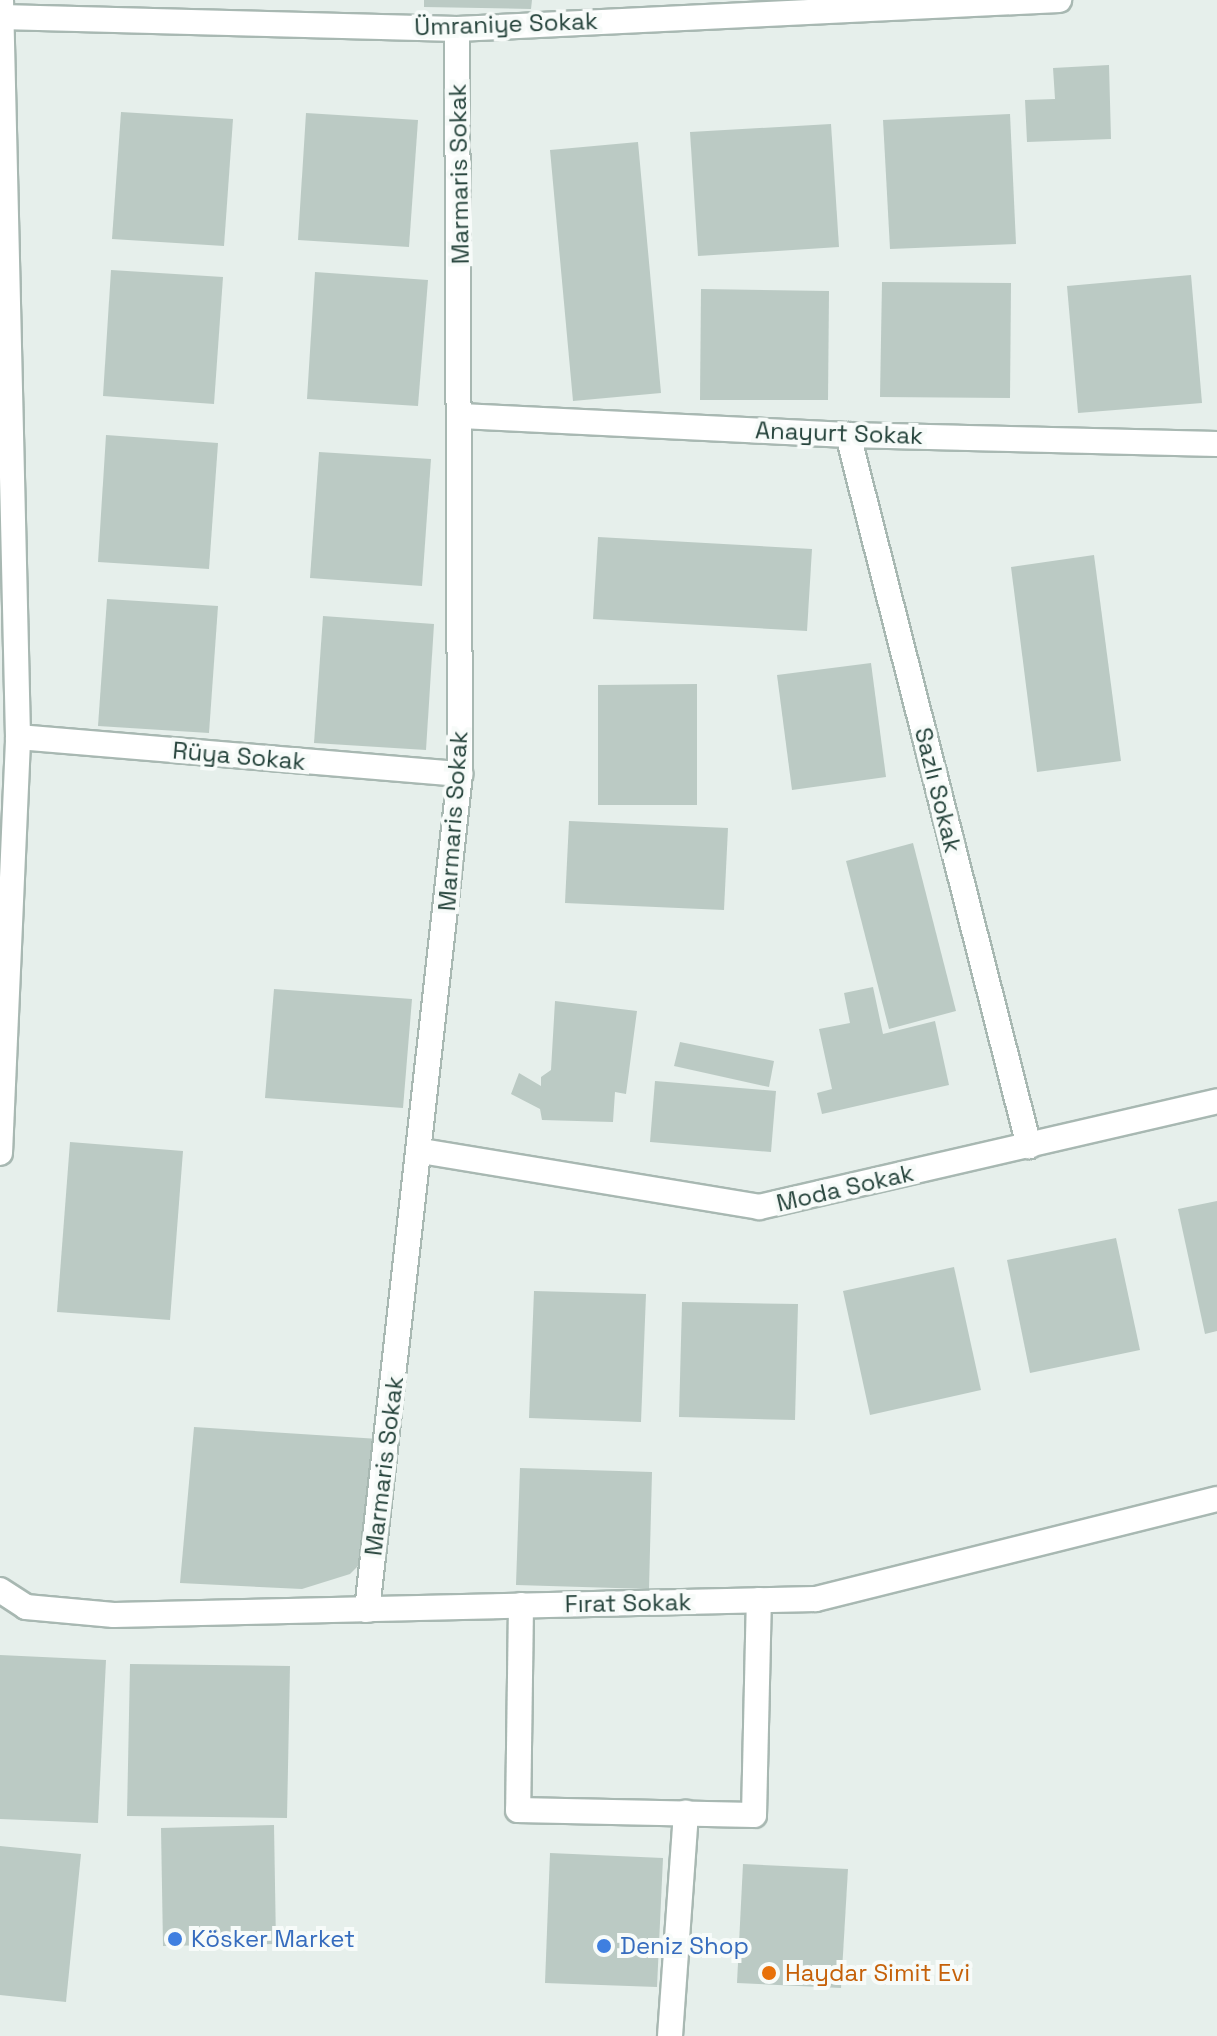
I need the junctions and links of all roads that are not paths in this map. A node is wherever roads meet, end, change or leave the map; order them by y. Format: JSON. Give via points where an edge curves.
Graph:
{"nodes":[{"id":1,"x":1,"y":0,"type":"edge"},
{"id":2,"x":1059,"y":0,"type":"edge"},
{"id":3,"x":1,"y":17,"type":"edge"},
{"id":4,"x":457,"y":29,"type":"junction"},
{"id":5,"x":461,"y":416,"type":"junction"},
{"id":6,"x":848,"y":435,"type":"junction"},
{"id":7,"x":1217,"y":444,"type":"edge"},
{"id":8,"x":18,"y":737,"type":"junction"},
{"id":9,"x":460,"y":774,"type":"junction"},
{"id":10,"x":1217,"y":1101,"type":"edge"},
{"id":11,"x":1029,"y":1146,"type":"junction"},
{"id":12,"x":422,"y":1151,"type":"junction"},
{"id":13,"x":0,"y":1153,"type":"edge"},
{"id":14,"x":1217,"y":1499,"type":"edge"},
{"id":15,"x":0,"y":1590,"type":"edge"},
{"id":16,"x":759,"y":1600,"type":"junction"},
{"id":17,"x":521,"y":1605,"type":"junction"},
{"id":18,"x":367,"y":1610,"type":"junction"},
{"id":19,"x":686,"y":1813,"type":"junction"},
{"id":20,"x":670,"y":2036,"type":"edge"}],
"edges":[{"from":1,"to":3,"type":"street"},
{"from":2,"to":4,"type":"street","name":"Ümraniye Sokak"},
{"from":3,"to":4,"type":"street","name":"Ümraniye Sokak"},
{"from":3,"to":8,"type":"street"},
{"from":4,"to":5,"type":"street","name":"Marmaris Sokak"},
{"from":5,"to":6,"type":"street","name":"Anayurt Sokak"},
{"from":5,"to":9,"type":"street","name":"Marmaris Sokak"},
{"from":6,"to":7,"type":"street","name":"Anayurt Sokak"},
{"from":6,"to":11,"type":"street","name":"Sazlı Sokak"},
{"from":8,"to":9,"type":"street","name":"Rüya Sokak"},
{"from":8,"to":13,"type":"street"},
{"from":9,"to":12,"type":"street","name":"Marmaris Sokak"},
{"from":10,"to":11,"type":"street","name":"Moda Sokak"},
{"from":11,"to":12,"type":"street","name":"Moda Sokak","via":[[759,1207]]},
{"from":12,"to":18,"type":"street","name":"Marmaris Sokak"},
{"from":14,"to":16,"type":"street","name":"Fırat Sokak","via":[[816,1599]]},
{"from":15,"to":18,"type":"street","name":"Fırat Sokak","via":[[26,1607],[114,1615]]},
{"from":16,"to":17,"type":"street","name":"Fırat Sokak"},
{"from":16,"to":19,"type":"street","via":[[754,1815]]},
{"from":17,"to":18,"type":"street","name":"Fırat Sokak"},
{"from":17,"to":19,"type":"street","via":[[518,1810]]},
{"from":19,"to":20,"type":"street"}]}
